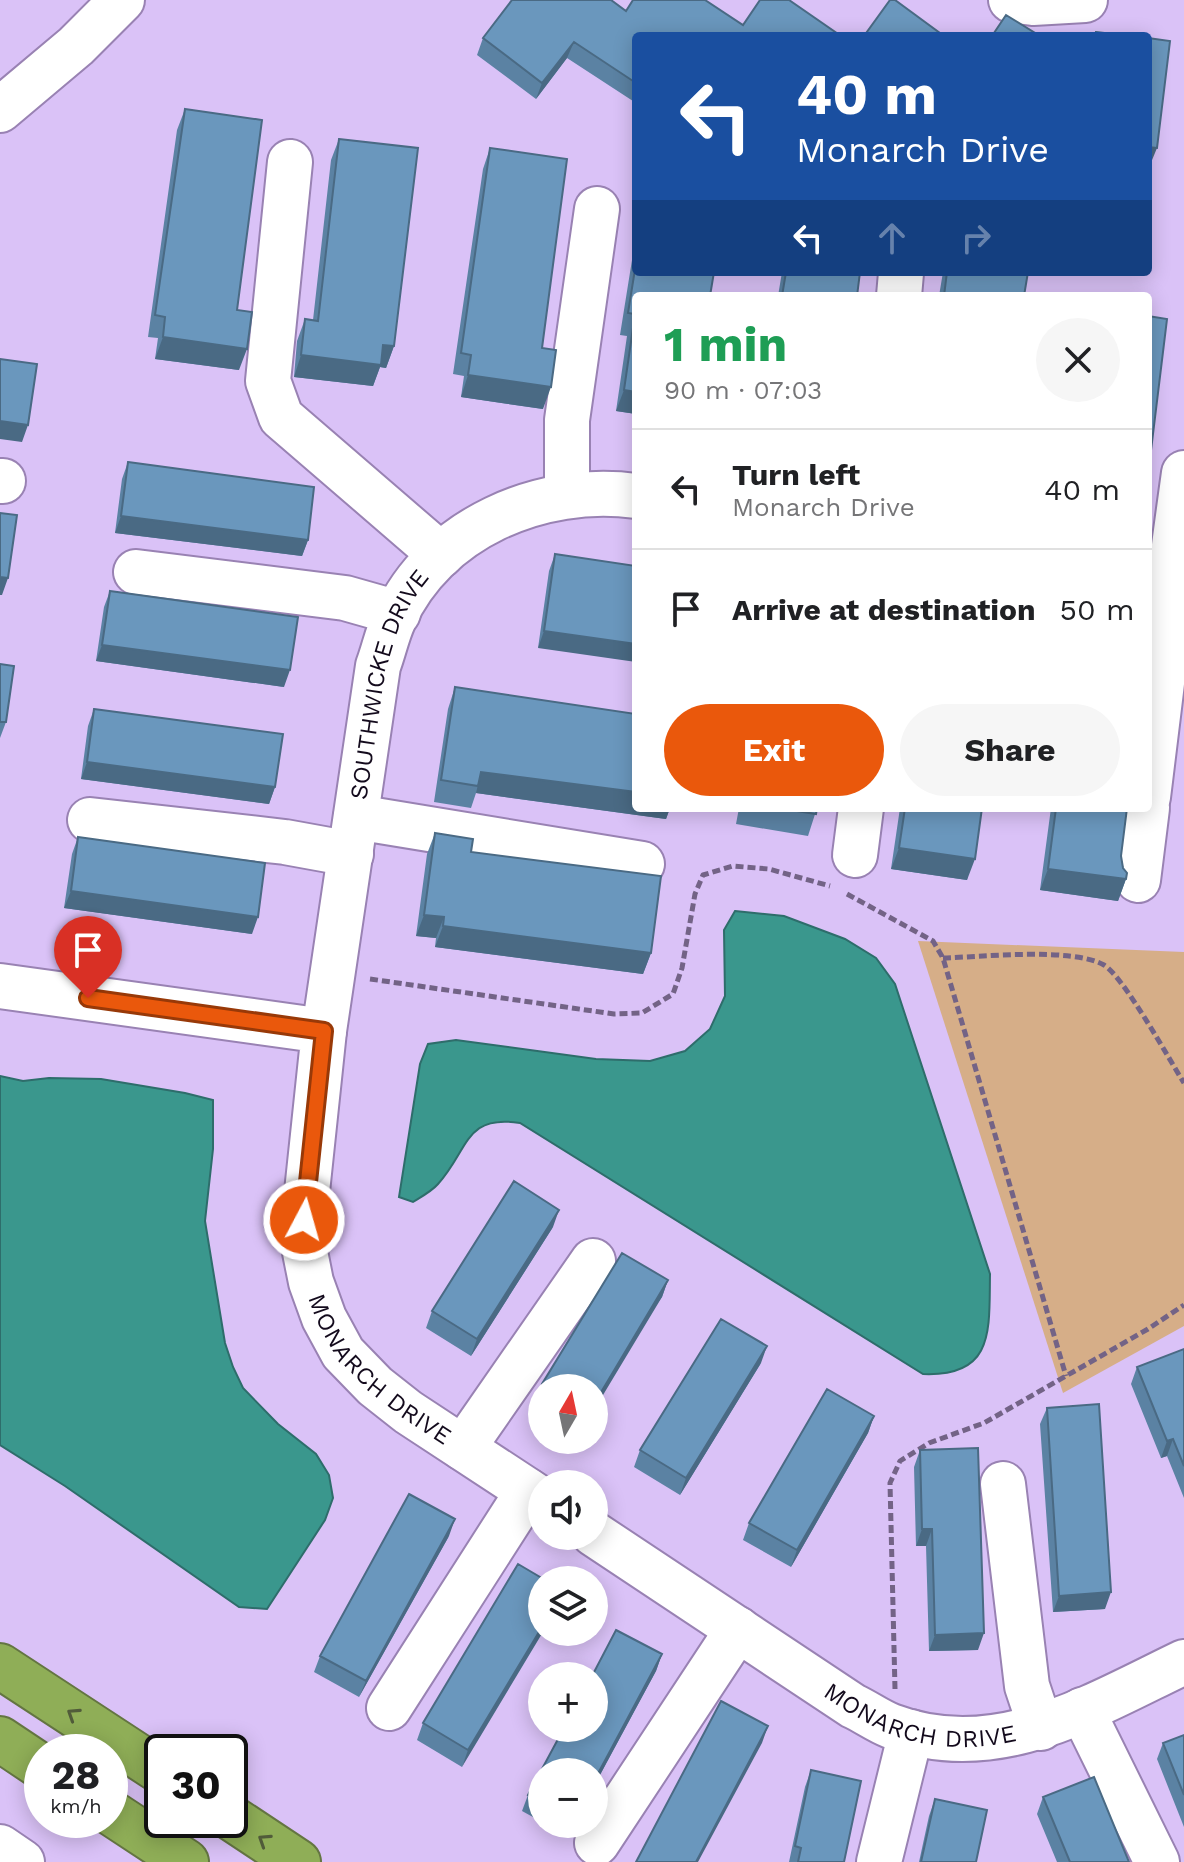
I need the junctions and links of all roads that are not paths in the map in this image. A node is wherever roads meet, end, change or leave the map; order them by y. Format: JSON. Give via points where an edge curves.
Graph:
{"nodes":[{"id":1,"x":122,"y":0,"type":"edge"},
{"id":2,"x":1011,"y":0,"type":"edge"},
{"id":3,"x":1085,"y":0,"type":"edge"},
{"id":4,"x":0,"y":110,"type":"edge"},
{"id":5,"x":290,"y":162,"type":"dead end"},
{"id":6,"x":597,"y":209,"type":"dead end"},
{"id":7,"x":1184,"y":473,"type":"edge"},
{"id":8,"x":632,"y":495,"type":"edge"},
{"id":9,"x":567,"y":496,"type":"junction"},
{"id":10,"x":441,"y":555,"type":"junction"},
{"id":11,"x":136,"y":572,"type":"dead end"},
{"id":12,"x":1166,"y":604,"type":"edge"},
{"id":13,"x":398,"y":613,"type":"junction"},
{"id":14,"x":1152,"y":764,"type":"edge"},
{"id":15,"x":860,"y":812,"type":"edge"},
{"id":16,"x":1146,"y":812,"type":"edge"},
{"id":17,"x":90,"y":820,"type":"dead end"},
{"id":18,"x":354,"y":835,"type":"junction"},
{"id":19,"x":855,"y":855,"type":"dead end"},
{"id":20,"x":642,"y":864,"type":"dead end"},
{"id":21,"x":1138,"y":880,"type":"dead end"},
{"id":22,"x":0,"y":986,"type":"edge"},
{"id":23,"x":324,"y":1031,"type":"junction"},
{"id":24,"x":593,"y":1261,"type":"dead end"},
{"id":25,"x":463,"y":1448,"type":"junction"},
{"id":26,"x":1003,"y":1484,"type":"dead end"},
{"id":27,"x":528,"y":1491,"type":"edge"},
{"id":28,"x":528,"y":1506,"type":"edge"},
{"id":29,"x":608,"y":1543,"type":"edge"},
{"id":30,"x":738,"y":1629,"type":"junction"},
{"id":31,"x":1184,"y":1662,"type":"edge"},
{"id":32,"x":0,"y":1666,"type":"edge"},
{"id":33,"x":389,"y":1708,"type":"dead end"},
{"id":34,"x":1082,"y":1710,"type":"junction"},
{"id":35,"x":1041,"y":1728,"type":"junction"},
{"id":36,"x":901,"y":1729,"type":"junction"},
{"id":37,"x":0,"y":1739,"type":"edge"},
{"id":38,"x":24,"y":1755,"type":"edge"},
{"id":39,"x":144,"y":1760,"type":"edge"},
{"id":40,"x":128,"y":1824,"type":"edge"},
{"id":41,"x":248,"y":1829,"type":"edge"},
{"id":42,"x":597,"y":1843,"type":"dead end"},
{"id":43,"x":0,"y":1847,"type":"edge"},
{"id":44,"x":22,"y":1862,"type":"edge"},
{"id":45,"x":186,"y":1862,"type":"edge"},
{"id":46,"x":298,"y":1862,"type":"edge"},
{"id":47,"x":879,"y":1862,"type":"edge"},
{"id":48,"x":1157,"y":1862,"type":"edge"}],
"edges":[{"from":1,"to":4,"type":"street"},
{"from":2,"to":3,"type":"street"},
{"from":5,"to":10,"type":"street","via":[[268,381],[281,417]]},
{"from":6,"to":9,"type":"street","via":[[567,420]]},
{"from":7,"to":12,"type":"street"},
{"from":8,"to":9,"type":"street","name":"SOUTHWICKE DRIVE"},
{"from":9,"to":10,"type":"street","name":"SOUTHWICKE DRIVE","via":[[520,507],[484,523]]},
{"from":10,"to":13,"type":"street","name":"SOUTHWICKE DRIVE"},
{"from":11,"to":13,"type":"street","via":[[345,598]]},
{"from":12,"to":14,"type":"street","via":[[1167,642]]},
{"from":13,"to":18,"type":"street","name":"SOUTHWICKE DRIVE","via":[[378,666]]},
{"from":15,"to":19,"type":"street"},
{"from":16,"to":21,"type":"street"},
{"from":17,"to":18,"type":"street","via":[[285,842]]},
{"from":18,"to":20,"type":"street"},
{"from":18,"to":23,"type":"street","name":"SOUTHWICKE DRIVE"},
{"from":22,"to":23,"type":"street"},
{"from":23,"to":25,"type":"street","name":"MONARCH DRIVE","via":[[304,1220],[311,1282],[343,1353],[375,1386]]},
{"from":24,"to":25,"type":"street"},
{"from":25,"to":27,"type":"street","name":"MONARCH DRIVE"},
{"from":26,"to":35,"type":"street","via":[[1027,1686]]},
{"from":28,"to":33,"type":"street"},
{"from":29,"to":30,"type":"street","name":"MONARCH DRIVE"},
{"from":30,"to":36,"type":"street","name":"MONARCH DRIVE","via":[[853,1706]]},
{"from":30,"to":42,"type":"street"},
{"from":31,"to":34,"type":"street","name":"MONARCH DRIVE"},
{"from":39,"to":32,"type":"highway","one_way":true},
{"from":34,"to":35,"type":"street","name":"MONARCH DRIVE"},
{"from":34,"to":48,"type":"street"},
{"from":35,"to":36,"type":"street","name":"MONARCH DRIVE","via":[[971,1739]]},
{"from":36,"to":47,"type":"street"},
{"from":37,"to":38,"type":"highway"},
{"from":40,"to":45,"type":"highway"},
{"from":46,"to":41,"type":"highway","one_way":true},
{"from":43,"to":44,"type":"street"}]}
